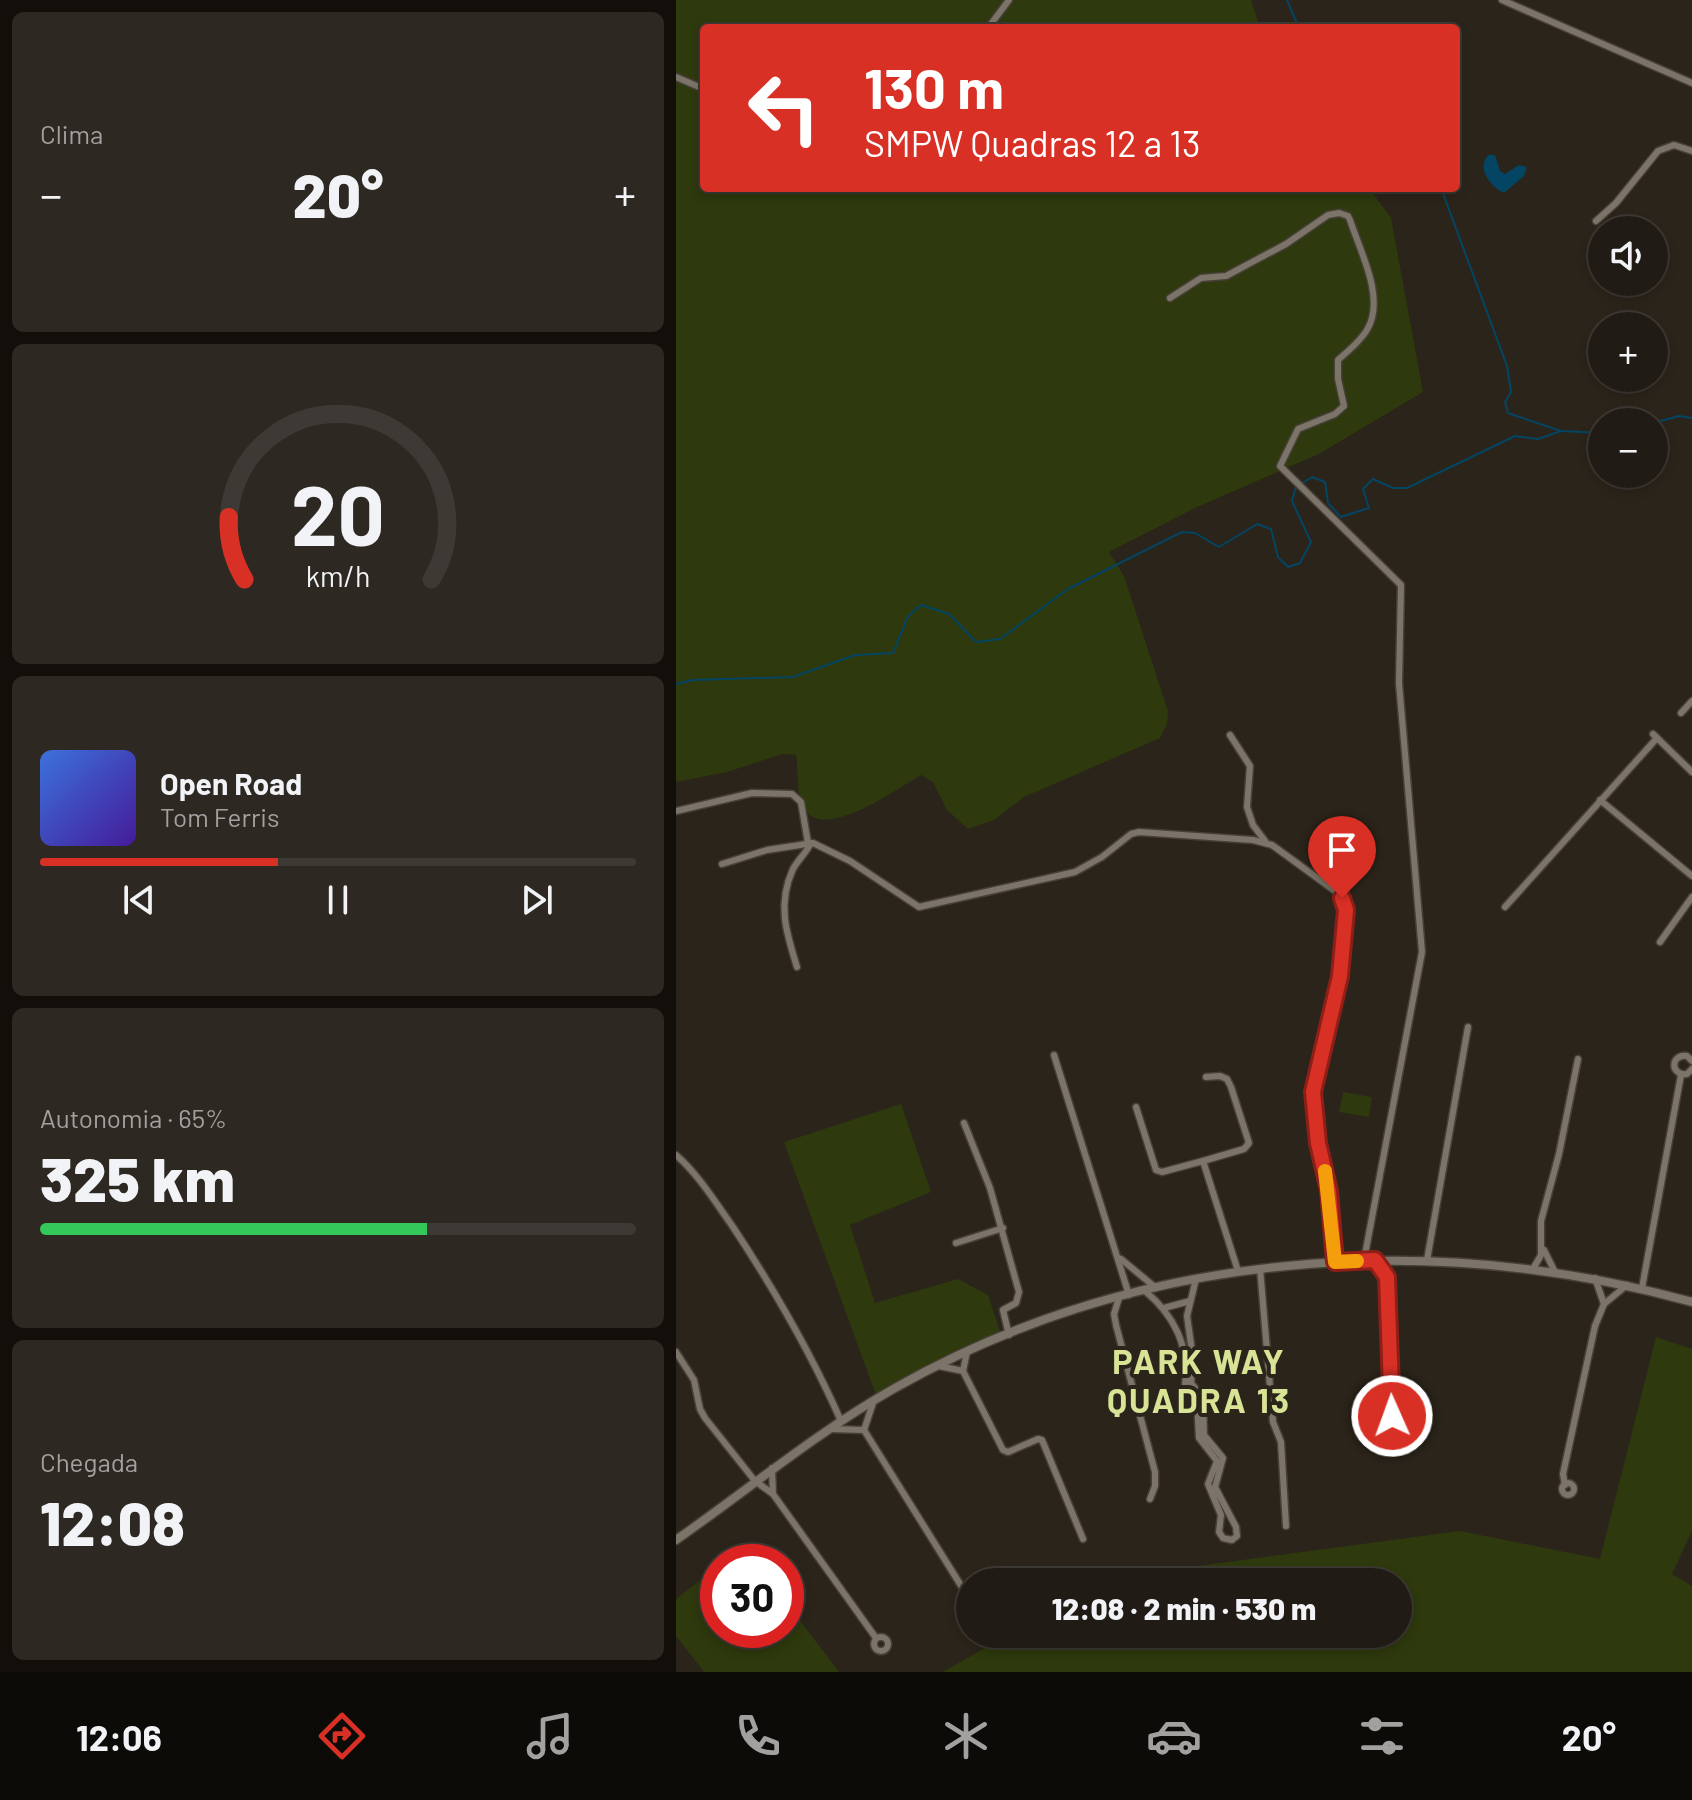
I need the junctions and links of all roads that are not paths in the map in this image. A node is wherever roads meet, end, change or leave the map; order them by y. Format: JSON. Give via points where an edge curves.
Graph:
{"nodes":[{"id":1,"x":1009,"y":0,"type":"edge"},
{"id":2,"x":1502,"y":0,"type":"edge"},
{"id":3,"x":991,"y":24,"type":"edge"},
{"id":4,"x":676,"y":77,"type":"edge"},
{"id":5,"x":1692,"y":83,"type":"edge"},
{"id":6,"x":700,"y":87,"type":"edge"},
{"id":7,"x":1692,"y":151,"type":"edge"},
{"id":8,"x":1602,"y":216,"type":"edge"},
{"id":9,"x":1170,"y":298,"type":"dead end"},
{"id":10,"x":1692,"y":701,"type":"edge"},
{"id":11,"x":1681,"y":713,"type":"dead end"},
{"id":12,"x":1230,"y":735,"type":"dead end"},
{"id":13,"x":1692,"y":772,"type":"edge"},
{"id":14,"x":1600,"y":800,"type":"junction"},
{"id":15,"x":676,"y":811,"type":"edge"},
{"id":16,"x":1265,"y":841,"type":"junction"},
{"id":17,"x":810,"y":843,"type":"junction"},
{"id":18,"x":722,"y":864,"type":"dead end"},
{"id":19,"x":1692,"y":876,"type":"edge"},
{"id":20,"x":1692,"y":897,"type":"edge"},
{"id":21,"x":1505,"y":907,"type":"dead end"},
{"id":22,"x":1660,"y":942,"type":"dead end"},
{"id":23,"x":797,"y":967,"type":"dead end"},
{"id":24,"x":1468,"y":1027,"type":"dead end"},
{"id":25,"x":1054,"y":1055,"type":"dead end"},
{"id":26,"x":1578,"y":1059,"type":"dead end"},
{"id":27,"x":1692,"y":1061,"type":"edge"},
{"id":28,"x":1692,"y":1069,"type":"edge"},
{"id":29,"x":1681,"y":1075,"type":"junction"},
{"id":30,"x":1206,"y":1077,"type":"dead end"},
{"id":31,"x":1136,"y":1107,"type":"dead end"},
{"id":32,"x":964,"y":1123,"type":"dead end"},
{"id":33,"x":676,"y":1154,"type":"edge"},
{"id":34,"x":1203,"y":1161,"type":"junction"},
{"id":35,"x":1003,"y":1228,"type":"junction"},
{"id":36,"x":956,"y":1243,"type":"dead end"},
{"id":37,"x":1543,"y":1246,"type":"junction"},
{"id":38,"x":1119,"y":1256,"type":"junction"},
{"id":39,"x":1364,"y":1260,"type":"junction"},
{"id":40,"x":1375,"y":1260,"type":"junction"},
{"id":41,"x":1403,"y":1260,"type":"junction"},
{"id":42,"x":1427,"y":1260,"type":"junction"},
{"id":43,"x":1335,"y":1262,"type":"junction"},
{"id":44,"x":1260,"y":1268,"type":"junction"},
{"id":45,"x":1533,"y":1269,"type":"junction"},
{"id":46,"x":1238,"y":1271,"type":"junction"},
{"id":47,"x":1555,"y":1272,"type":"junction"},
{"id":48,"x":1138,"y":1274,"type":"junction"},
{"id":49,"x":1387,"y":1277,"type":"junction"},
{"id":50,"x":1595,"y":1278,"type":"junction"},
{"id":51,"x":1196,"y":1279,"type":"junction"},
{"id":52,"x":1126,"y":1282,"type":"junction"},
{"id":53,"x":1627,"y":1285,"type":"junction"},
{"id":54,"x":1156,"y":1288,"type":"junction"},
{"id":55,"x":1642,"y":1288,"type":"junction"},
{"id":56,"x":1144,"y":1291,"type":"junction"},
{"id":57,"x":1129,"y":1295,"type":"junction"},
{"id":58,"x":1119,"y":1298,"type":"junction"},
{"id":59,"x":1190,"y":1301,"type":"junction"},
{"id":60,"x":1692,"y":1302,"type":"edge"},
{"id":61,"x":1099,"y":1304,"type":"junction"},
{"id":62,"x":1604,"y":1304,"type":"junction"},
{"id":63,"x":1164,"y":1308,"type":"junction"},
{"id":64,"x":1114,"y":1314,"type":"junction"},
{"id":65,"x":1009,"y":1335,"type":"junction"},
{"id":66,"x":676,"y":1352,"type":"edge"},
{"id":67,"x":967,"y":1352,"type":"junction"},
{"id":68,"x":937,"y":1366,"type":"junction"},
{"id":69,"x":963,"y":1371,"type":"junction"},
{"id":70,"x":874,"y":1400,"type":"junction"},
{"id":71,"x":1392,"y":1416,"type":"dead end"},
{"id":72,"x":841,"y":1421,"type":"junction"},
{"id":73,"x":830,"y":1429,"type":"junction"},
{"id":74,"x":864,"y":1430,"type":"junction"},
{"id":75,"x":772,"y":1468,"type":"junction"},
{"id":76,"x":755,"y":1481,"type":"junction"},
{"id":77,"x":1565,"y":1485,"type":"dead end"},
{"id":78,"x":773,"y":1494,"type":"junction"},
{"id":79,"x":1150,"y":1499,"type":"dead end"},
{"id":80,"x":1286,"y":1526,"type":"dead end"},
{"id":81,"x":678,"y":1536,"type":"edge"},
{"id":82,"x":1083,"y":1539,"type":"dead end"},
{"id":83,"x":956,"y":1578,"type":"edge"},
{"id":84,"x":876,"y":1638,"type":"dead end"}],
"edges":[{"from":1,"to":3,"type":"street"},
{"from":2,"to":5,"type":"street"},
{"from":4,"to":6,"type":"street"},
{"from":7,"to":8,"type":"street","via":[[1674,145],[1658,151]]},
{"from":9,"to":39,"type":"street","via":[[1201,278],[1226,276],[1339,213],[1348,216],[1372,288],[1375,308],[1368,329],[1338,360],[1344,406],[1298,429],[1280,466],[1401,585],[1399,683],[1421,961]]},
{"from":10,"to":11,"type":"street"},
{"from":12,"to":16,"type":"street","via":[[1250,766],[1247,807]]},
{"from":13,"to":14,"type":"street","via":[[1655,736]]},
{"from":14,"to":19,"type":"street"},
{"from":14,"to":21,"type":"street"},
{"from":15,"to":17,"type":"street","via":[[752,793],[792,794],[801,802]]},
{"from":16,"to":17,"type":"street","via":[[1135,833],[1075,872],[919,907],[850,861]]},
{"from":16,"to":43,"type":"street","via":[[1338,893],[1346,906],[1340,976],[1313,1092]]},
{"from":17,"to":18,"type":"street"},
{"from":17,"to":23,"type":"street","via":[[783,899],[784,925]]},
{"from":20,"to":22,"type":"street"},
{"from":24,"to":42,"type":"street"},
{"from":25,"to":38,"type":"street"},
{"from":26,"to":37,"type":"street","via":[[1541,1221]]},
{"from":27,"to":29,"type":"street","via":[[1684,1055],[1676,1059],[1674,1068]]},
{"from":28,"to":29,"type":"street"},
{"from":29,"to":55,"type":"street"},
{"from":30,"to":34,"type":"street","via":[[1220,1076],[1230,1083],[1249,1143]]},
{"from":31,"to":34,"type":"street","via":[[1156,1170]]},
{"from":32,"to":35,"type":"street"},
{"from":33,"to":72,"type":"street","via":[[721,1209],[779,1300]]},
{"from":34,"to":46,"type":"street"},
{"from":35,"to":36,"type":"street"},
{"from":35,"to":65,"type":"street","via":[[1020,1295],[1003,1310]]},
{"from":37,"to":45,"type":"street"},
{"from":37,"to":47,"type":"street"},
{"from":38,"to":48,"type":"street"},
{"from":38,"to":52,"type":"street"},
{"from":39,"to":40,"type":"street"},
{"from":39,"to":43,"type":"street"},
{"from":40,"to":41,"type":"street"},
{"from":40,"to":49,"type":"street"},
{"from":41,"to":42,"type":"street"},
{"from":41,"to":49,"type":"street"},
{"from":42,"to":45,"type":"street"},
{"from":43,"to":44,"type":"street"},
{"from":44,"to":46,"type":"street"},
{"from":44,"to":80,"type":"street"},
{"from":45,"to":47,"type":"street"},
{"from":46,"to":51,"type":"street"},
{"from":47,"to":50,"type":"street"},
{"from":48,"to":52,"type":"street","via":[[1129,1275]]},
{"from":48,"to":54,"type":"street"},
{"from":49,"to":71,"type":"street"},
{"from":50,"to":53,"type":"street"},
{"from":50,"to":62,"type":"street"},
{"from":51,"to":54,"type":"street"},
{"from":51,"to":59,"type":"street"},
{"from":52,"to":57,"type":"street"},
{"from":53,"to":55,"type":"street"},
{"from":53,"to":62,"type":"street"},
{"from":54,"to":56,"type":"street"},
{"from":55,"to":60,"type":"street"},
{"from":56,"to":57,"type":"street"},
{"from":56,"to":63,"type":"street"},
{"from":57,"to":58,"type":"street"},
{"from":58,"to":61,"type":"street"},
{"from":58,"to":64,"type":"street"},
{"from":59,"to":63,"type":"street"},
{"from":59,"to":63,"type":"street","via":[[1191,1383],[1203,1398],[1204,1435],[1223,1458],[1215,1486],[1236,1527],[1232,1540],[1219,1532],[1221,1515],[1208,1486],[1217,1461],[1199,1438],[1197,1400],[1185,1385],[1180,1339]]},
{"from":61,"to":64,"type":"street"},
{"from":61,"to":65,"type":"street"},
{"from":62,"to":77,"type":"street","via":[[1563,1474]]},
{"from":64,"to":79,"type":"street","via":[[1155,1472]]},
{"from":65,"to":67,"type":"street"},
{"from":66,"to":76,"type":"street","via":[[694,1380],[702,1413]]},
{"from":67,"to":68,"type":"street"},
{"from":67,"to":69,"type":"street"},
{"from":68,"to":69,"type":"street"},
{"from":68,"to":70,"type":"street"},
{"from":69,"to":82,"type":"street","via":[[1003,1450],[1042,1440]]},
{"from":70,"to":72,"type":"street"},
{"from":70,"to":74,"type":"street"},
{"from":72,"to":73,"type":"street"},
{"from":73,"to":74,"type":"street"},
{"from":73,"to":75,"type":"street"},
{"from":74,"to":83,"type":"street"},
{"from":75,"to":76,"type":"street"},
{"from":75,"to":78,"type":"street"},
{"from":76,"to":78,"type":"street"},
{"from":76,"to":81,"type":"street"},
{"from":78,"to":84,"type":"street"}]}
